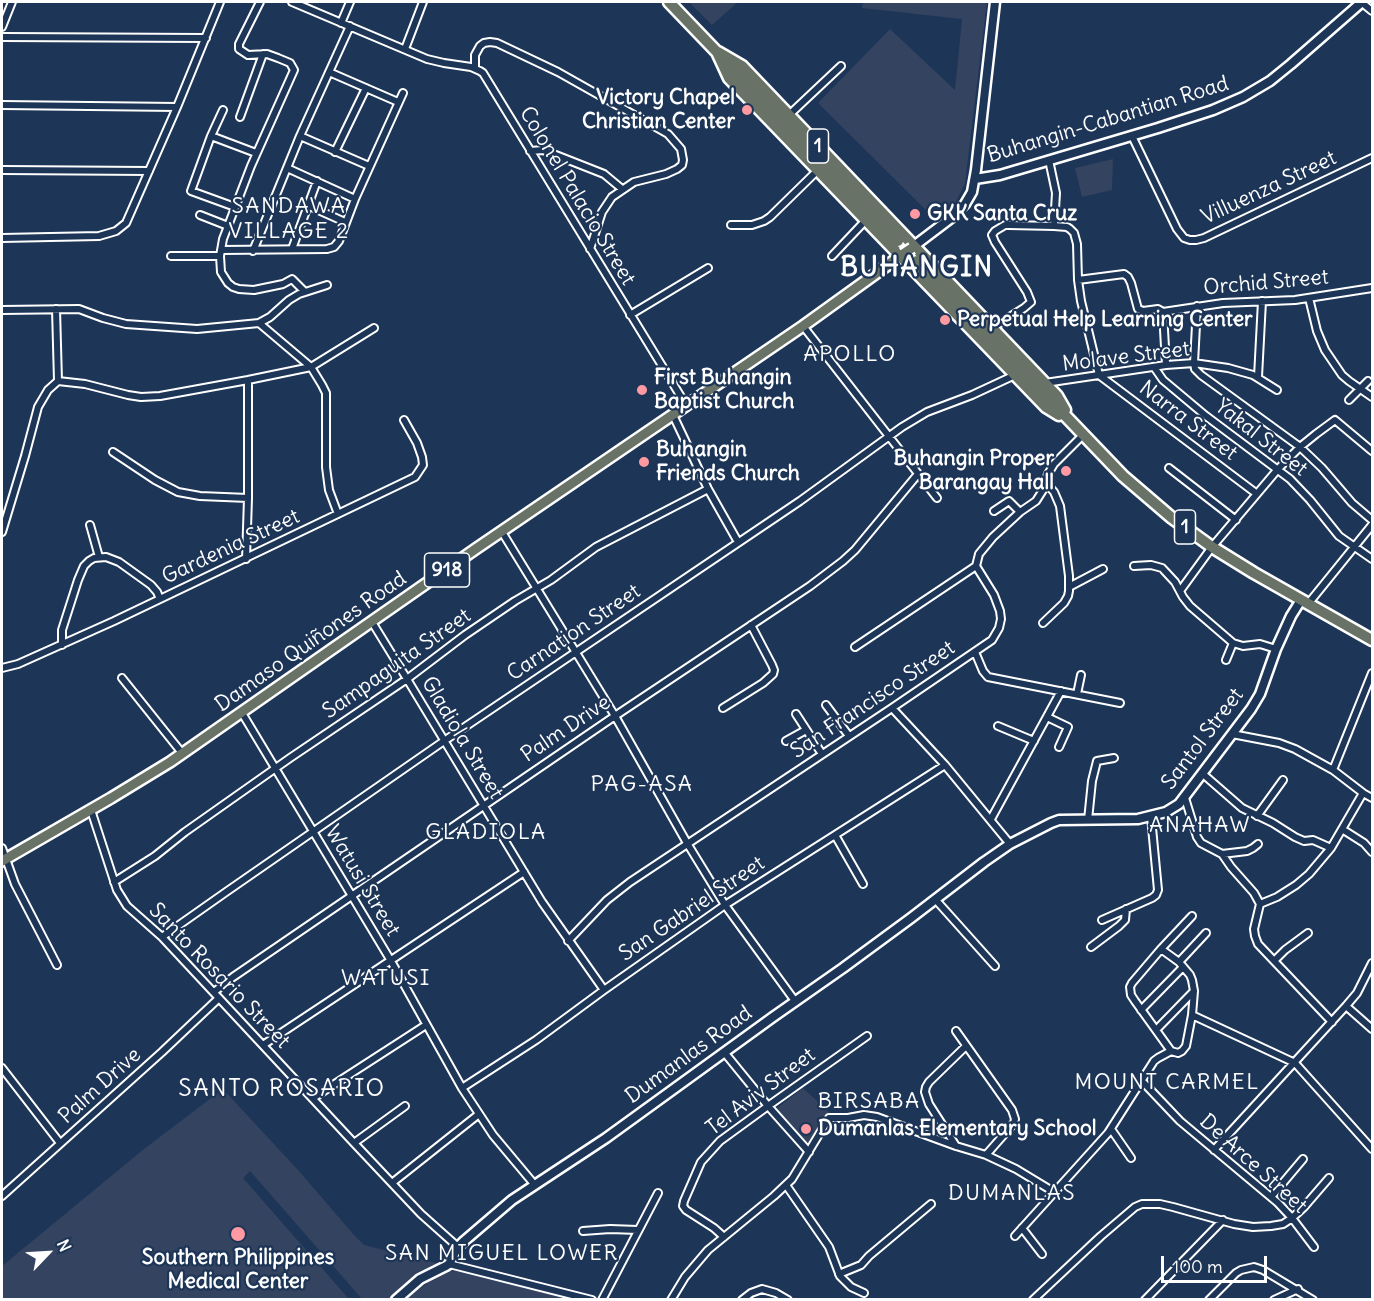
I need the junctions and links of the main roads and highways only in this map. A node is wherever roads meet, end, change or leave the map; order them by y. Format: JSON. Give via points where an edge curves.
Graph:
{"nodes":[{"id":1,"x":669,"y":2,"type":"edge"},
{"id":2,"x":995,"y":2,"type":"edge"},
{"id":3,"x":1361,"y":2,"type":"edge"},
{"id":4,"x":717,"y":52,"type":"junction"},
{"id":5,"x":975,"y":179,"type":"junction"},
{"id":6,"x":898,"y":241,"type":"dead end"},
{"id":7,"x":913,"y":247,"type":"junction"},
{"id":8,"x":902,"y":255,"type":"junction"},
{"id":9,"x":917,"y":261,"type":"dead end"},
{"id":10,"x":1073,"y":424,"type":"junction"},
{"id":11,"x":1304,"y":602,"type":"junction"},
{"id":12,"x":1372,"y":640,"type":"edge"},
{"id":13,"x":1010,"y":844,"type":"joint"},
{"id":14,"x":3,"y":860,"type":"edge"},
{"id":15,"x":396,"y":1299,"type":"edge"}],
"edges":[{"from":1,"to":4,"type":"highway","number":"1"},
{"from":2,"to":5,"type":"main road"},
{"from":3,"to":5,"type":"main road","name":"Buhangin-Cabantian Road","via":[[1255,91],[1220,107],[1132,136]]},
{"from":4,"to":6,"type":"highway","number":"1"},
{"from":4,"to":7,"type":"highway","number":"1","via":[[742,66]]},
{"from":4,"to":8,"type":"highway","number":"1","via":[[729,78]]},
{"from":5,"to":7,"type":"main road","via":[[959,210]]},
{"from":7,"to":8,"type":"main road","number":"918","bridge":true},
{"from":7,"to":10,"type":"highway","number":"1","via":[[1057,396]]},
{"from":8,"to":10,"type":"highway","number":"1","via":[[1046,407]]},
{"from":8,"to":14,"type":"main road","name":"Damaso Quiñones Road","number":"918","via":[[182,753]]},
{"from":9,"to":10,"type":"highway","number":"1"},
{"from":10,"to":11,"type":"highway","number":"1","via":[[1123,476],[1172,518]]},
{"from":11,"to":12,"type":"highway","number":"1"},
{"from":11,"to":13,"type":"main road","name":"Santol Street","via":[[1291,616],[1251,709],[1185,798],[1172,809],[1126,820],[1068,819],[1051,823]]},
{"from":13,"to":15,"type":"main road","name":"Dumanlas Road","via":[[606,1138],[507,1204],[459,1247],[449,1264],[420,1279]]}]}
